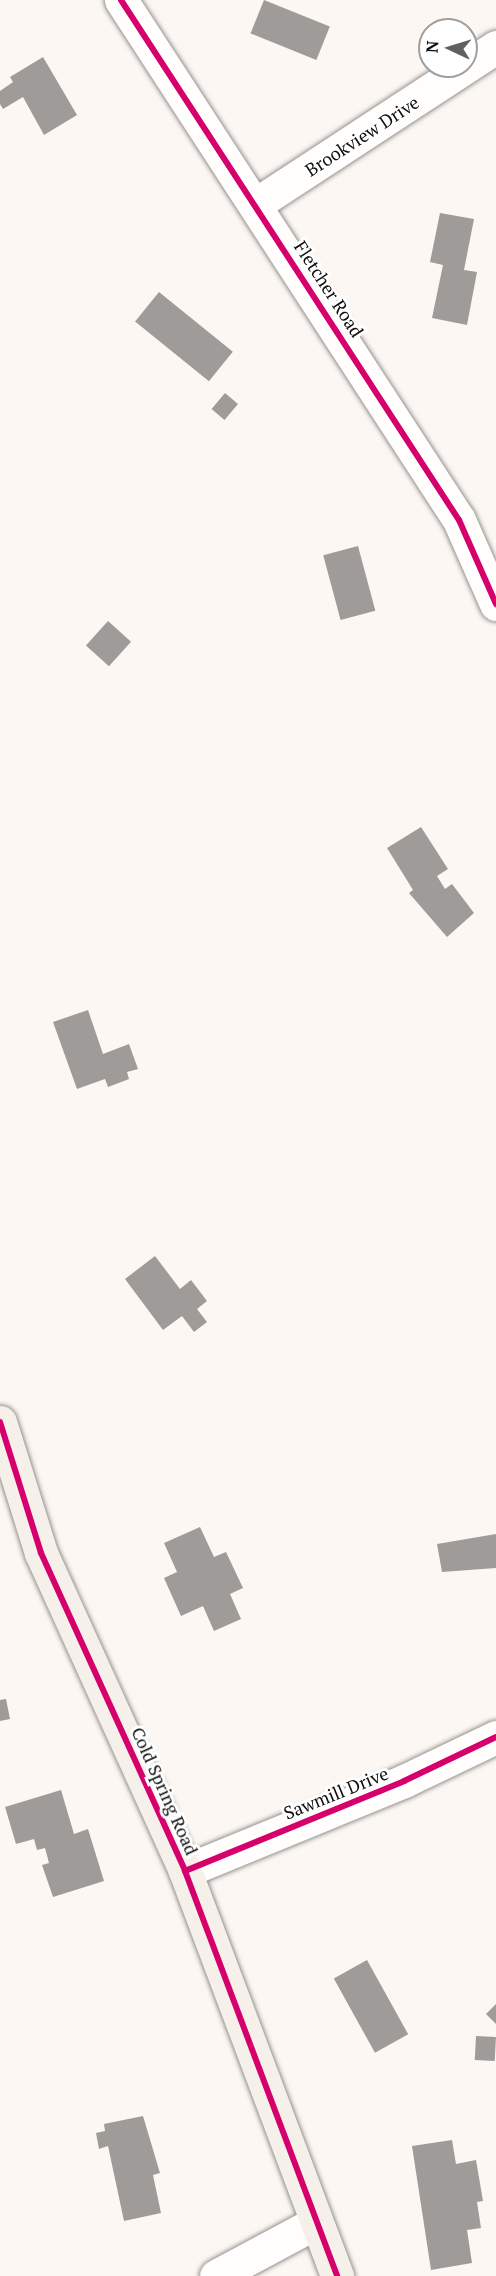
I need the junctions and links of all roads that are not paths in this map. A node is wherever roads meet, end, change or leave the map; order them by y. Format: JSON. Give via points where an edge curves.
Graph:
{"nodes":[{"id":1,"x":121,"y":0,"type":"edge"},
{"id":2,"x":496,"y":47,"type":"edge"},
{"id":3,"x":256,"y":204,"type":"junction"},
{"id":4,"x":496,"y":604,"type":"edge"},
{"id":5,"x":0,"y":1422,"type":"edge"},
{"id":6,"x":496,"y":1737,"type":"edge"},
{"id":7,"x":185,"y":1870,"type":"junction"},
{"id":8,"x":315,"y":2223,"type":"junction"},
{"id":9,"x":216,"y":2276,"type":"edge"},
{"id":10,"x":337,"y":2276,"type":"edge"}],
"edges":[{"from":1,"to":3,"type":"street","name":"Fletcher Road"},
{"from":2,"to":3,"type":"street","name":"Brookview Drive"},
{"from":3,"to":4,"type":"street","name":"Fletcher Road","via":[[459,519]]},
{"from":5,"to":7,"type":"street","name":"Cold Spring Road","via":[[41,1553]]},
{"from":6,"to":7,"type":"street","name":"Sawmill Drive","via":[[404,1781]]},
{"from":7,"to":8,"type":"street","name":"Cold Spring Road"},
{"from":8,"to":9,"type":"street"},
{"from":8,"to":10,"type":"street","name":"Cold Spring Road"}]}
